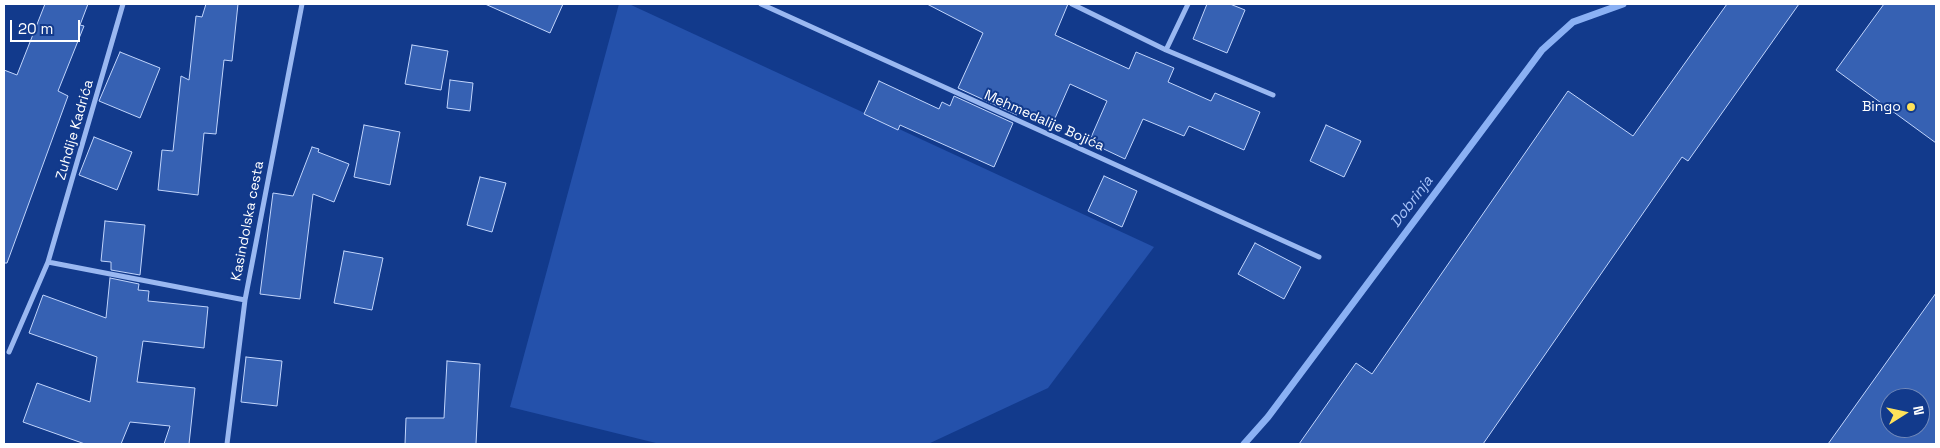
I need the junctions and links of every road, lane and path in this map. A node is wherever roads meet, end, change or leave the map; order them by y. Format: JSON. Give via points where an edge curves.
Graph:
{"nodes":[{"id":1,"x":123,"y":4,"type":"edge"},
{"id":2,"x":302,"y":4,"type":"edge"},
{"id":3,"x":761,"y":4,"type":"edge"},
{"id":4,"x":1072,"y":4,"type":"edge"},
{"id":5,"x":1188,"y":4,"type":"edge"},
{"id":6,"x":1166,"y":50,"type":"junction"},
{"id":7,"x":1273,"y":95,"type":"dead end"},
{"id":8,"x":1318,"y":257,"type":"dead end"},
{"id":9,"x":48,"y":262,"type":"junction"},
{"id":10,"x":244,"y":300,"type":"junction"},
{"id":11,"x":9,"y":352,"type":"dead end"},
{"id":12,"x":227,"y":444,"type":"edge"}],
"edges":[{"from":1,"to":9,"type":"street","name":"Zuhdije Kadrića"},
{"from":2,"to":10,"type":"street","name":"Kasindolska cesta"},
{"from":3,"to":8,"type":"street","name":"Mehmedalije Bojića"},
{"from":4,"to":6,"type":"street"},
{"from":5,"to":6,"type":"street"},
{"from":6,"to":7,"type":"street"},
{"from":9,"to":10,"type":"street"},
{"from":9,"to":11,"type":"street","name":"Zuhdije Kadrića"},
{"from":10,"to":12,"type":"street","name":"Kasindolska cesta"}]}
